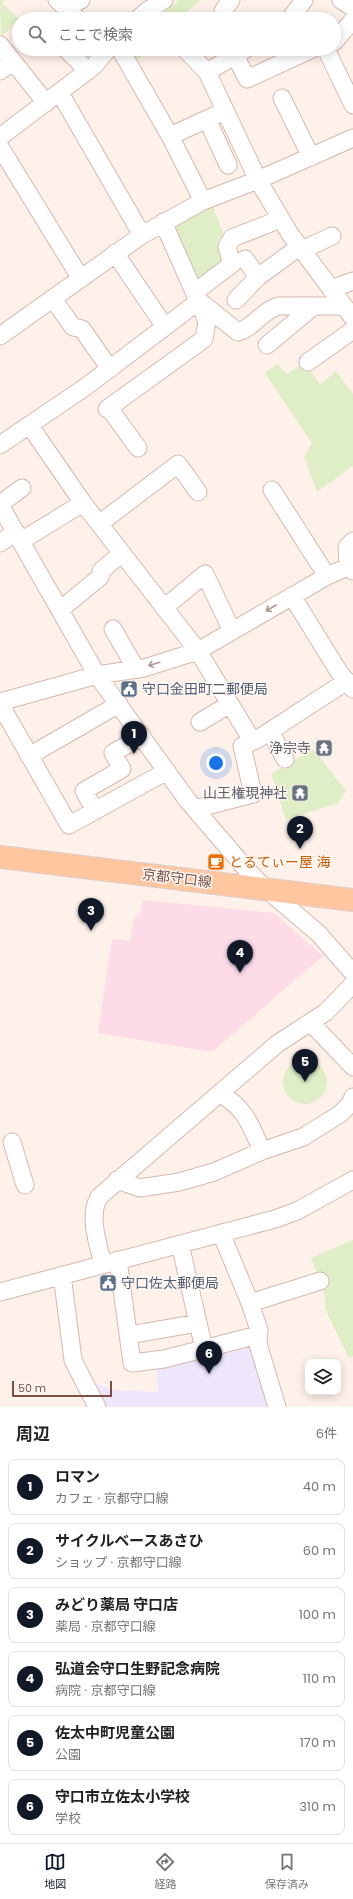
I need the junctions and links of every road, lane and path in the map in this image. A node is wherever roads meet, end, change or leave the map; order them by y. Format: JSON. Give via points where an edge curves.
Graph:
{"nodes":[{"id":1,"x":82,"y":0,"type":"edge"},
{"id":2,"x":164,"y":0,"type":"edge"},
{"id":3,"x":231,"y":0,"type":"edge"},
{"id":4,"x":304,"y":0,"type":"edge"},
{"id":5,"x":341,"y":0,"type":"edge"},
{"id":6,"x":61,"y":4,"type":"edge"},
{"id":7,"x":353,"y":8,"type":"edge"},
{"id":8,"x":70,"y":12,"type":"edge"},
{"id":9,"x":152,"y":12,"type":"edge"},
{"id":10,"x":223,"y":12,"type":"edge"},
{"id":11,"x":295,"y":12,"type":"edge"},
{"id":12,"x":353,"y":20,"type":"edge"},
{"id":13,"x":341,"y":32,"type":"edge"},
{"id":14,"x":0,"y":45,"type":"edge"},
{"id":15,"x":73,"y":56,"type":"edge"},
{"id":16,"x":101,"y":56,"type":"edge"},
{"id":17,"x":124,"y":56,"type":"edge"},
{"id":18,"x":192,"y":56,"type":"edge"},
{"id":19,"x":233,"y":56,"type":"edge"},
{"id":20,"x":241,"y":56,"type":"edge"},
{"id":21,"x":305,"y":56,"type":"edge"},
{"id":22,"x":329,"y":56,"type":"edge"},
{"id":23,"x":6,"y":66,"type":"edge"},
{"id":24,"x":88,"y":70,"type":"junction"},
{"id":25,"x":207,"y":72,"type":"junction"},
{"id":26,"x":60,"y":93,"type":"junction"},
{"id":27,"x":282,"y":98,"type":"dead end"},
{"id":28,"x":46,"y":103,"type":"junction"},
{"id":29,"x":353,"y":105,"type":"edge"},
{"id":30,"x":225,"y":111,"type":"junction"},
{"id":31,"x":207,"y":119,"type":"junction"},
{"id":32,"x":170,"y":136,"type":"junction"},
{"id":33,"x":0,"y":137,"type":"edge"},
{"id":34,"x":353,"y":138,"type":"edge"},
{"id":35,"x":0,"y":147,"type":"edge"},
{"id":36,"x":311,"y":157,"type":"junction"},
{"id":37,"x":228,"y":165,"type":"dead end"},
{"id":38,"x":258,"y":180,"type":"junction"},
{"id":39,"x":204,"y":200,"type":"junction"},
{"id":40,"x":281,"y":219,"type":"junction"},
{"id":41,"x":163,"y":222,"type":"junction"},
{"id":42,"x":142,"y":234,"type":"junction"},
{"id":43,"x":332,"y":236,"type":"dead end"},
{"id":44,"x":301,"y":249,"type":"junction"},
{"id":45,"x":115,"y":254,"type":"junction"},
{"id":46,"x":245,"y":259,"type":"dead end"},
{"id":47,"x":258,"y":277,"type":"junction"},
{"id":48,"x":80,"y":279,"type":"junction"},
{"id":49,"x":353,"y":281,"type":"edge"},
{"id":50,"x":331,"y":289,"type":"junction"},
{"id":51,"x":197,"y":296,"type":"junction"},
{"id":52,"x":53,"y":299,"type":"junction"},
{"id":53,"x":236,"y":300,"type":"dead end"},
{"id":54,"x":314,"y":306,"type":"junction"},
{"id":55,"x":348,"y":312,"type":"edge"},
{"id":56,"x":165,"y":327,"type":"junction"},
{"id":57,"x":0,"y":336,"type":"edge"},
{"id":58,"x":350,"y":338,"type":"edge"},
{"id":59,"x":267,"y":345,"type":"dead end"},
{"id":60,"x":308,"y":362,"type":"dead end"},
{"id":61,"x":110,"y":369,"type":"junction"},
{"id":62,"x":30,"y":426,"type":"junction"},
{"id":63,"x":0,"y":445,"type":"edge"},
{"id":64,"x":138,"y":448,"type":"dead end"},
{"id":65,"x":22,"y":488,"type":"dead end"},
{"id":66,"x":272,"y":490,"type":"dead end"},
{"id":67,"x":198,"y":492,"type":"dead end"},
{"id":68,"x":83,"y":503,"type":"junction"},
{"id":69,"x":0,"y":504,"type":"edge"},
{"id":70,"x":99,"y":524,"type":"junction"},
{"id":71,"x":18,"y":536,"type":"junction"},
{"id":72,"x":353,"y":541,"type":"edge"},
{"id":73,"x":0,"y":543,"type":"edge"},
{"id":74,"x":122,"y":553,"type":"junction"},
{"id":75,"x":351,"y":569,"type":"edge"},
{"id":76,"x":327,"y":576,"type":"junction"},
{"id":77,"x":292,"y":596,"type":"junction"},
{"id":78,"x":164,"y":608,"type":"junction"},
{"id":79,"x":60,"y":610,"type":"junction"},
{"id":80,"x":113,"y":629,"type":"dead end"},
{"id":81,"x":232,"y":631,"type":"junction"},
{"id":82,"x":198,"y":651,"type":"junction"},
{"id":83,"x":136,"y":669,"type":"junction"},
{"id":84,"x":98,"y":675,"type":"junction"},
{"id":85,"x":350,"y":685,"type":"edge"},
{"id":86,"x":0,"y":703,"type":"edge"},
{"id":87,"x":119,"y":704,"type":"junction"},
{"id":88,"x":230,"y":704,"type":"junction"},
{"id":89,"x":200,"y":722,"type":"dead end"},
{"id":90,"x":263,"y":735,"type":"junction"},
{"id":91,"x":142,"y":736,"type":"junction"},
{"id":92,"x":29,"y":756,"type":"junction"},
{"id":93,"x":285,"y":759,"type":"dead end"},
{"id":94,"x":167,"y":771,"type":"junction"},
{"id":95,"x":195,"y":809,"type":"junction"},
{"id":96,"x":95,"y":811,"type":"junction"},
{"id":97,"x":0,"y":857,"type":"edge"},
{"id":98,"x":266,"y":889,"type":"junction"},
{"id":99,"x":353,"y":900,"type":"edge"},
{"id":100,"x":353,"y":973,"type":"edge"},
{"id":101,"x":353,"y":984,"type":"edge"},
{"id":102,"x":311,"y":1022,"type":"junction"},
{"id":103,"x":353,"y":1067,"type":"edge"},
{"id":104,"x":220,"y":1094,"type":"junction"},
{"id":105,"x":353,"y":1097,"type":"edge"},
{"id":106,"x":10,"y":1143,"type":"edge"},
{"id":107,"x":262,"y":1151,"type":"junction"},
{"id":108,"x":117,"y":1180,"type":"junction"},
{"id":109,"x":353,"y":1180,"type":"edge"},
{"id":110,"x":25,"y":1185,"type":"dead end"},
{"id":111,"x":221,"y":1233,"type":"junction"},
{"id":112,"x":180,"y":1244,"type":"junction"},
{"id":113,"x":110,"y":1262,"type":"junction"},
{"id":114,"x":62,"y":1276,"type":"junction"},
{"id":115,"x":320,"y":1281,"type":"dead end"},
{"id":116,"x":0,"y":1292,"type":"edge"},
{"id":117,"x":250,"y":1303,"type":"junction"},
{"id":118,"x":198,"y":1323,"type":"junction"},
{"id":119,"x":129,"y":1335,"type":"junction"},
{"id":120,"x":258,"y":1335,"type":"junction"},
{"id":121,"x":204,"y":1349,"type":"junction"},
{"id":122,"x":97,"y":1407,"type":"edge"},
{"id":123,"x":277,"y":1407,"type":"edge"}],
"edges":[{"from":1,"to":6,"type":"street"},
{"from":2,"to":9,"type":"street"},
{"from":3,"to":10,"type":"street"},
{"from":4,"to":11,"type":"street"},
{"from":5,"to":7,"type":"street"},
{"from":6,"to":8,"type":"street"},
{"from":12,"to":13,"type":"street"},
{"from":14,"to":23,"type":"street"},
{"from":15,"to":24,"type":"street"},
{"from":16,"to":24,"type":"street"},
{"from":17,"to":32,"type":"street"},
{"from":18,"to":25,"type":"street"},
{"from":19,"to":25,"type":"street"},
{"from":20,"to":21,"type":"street","via":[[247,79]]},
{"from":22,"to":29,"type":"street"},
{"from":23,"to":28,"type":"street"},
{"from":24,"to":26,"type":"street"},
{"from":25,"to":30,"type":"street"},
{"from":26,"to":28,"type":"street"},
{"from":26,"to":42,"type":"street"},
{"from":27,"to":36,"type":"street"},
{"from":28,"to":33,"type":"street"},
{"from":30,"to":31,"type":"street"},
{"from":30,"to":38,"type":"street"},
{"from":31,"to":32,"type":"street"},
{"from":31,"to":37,"type":"street"},
{"from":32,"to":39,"type":"street"},
{"from":34,"to":36,"type":"street"},
{"from":35,"to":48,"type":"street"},
{"from":36,"to":38,"type":"street"},
{"from":38,"to":39,"type":"street"},
{"from":38,"to":40,"type":"street"},
{"from":39,"to":41,"type":"street"},
{"from":40,"to":44,"type":"street"},
{"from":40,"to":51,"type":"street","via":[[232,238],[227,247],[232,264]]},
{"from":41,"to":42,"type":"street"},
{"from":41,"to":51,"type":"street"},
{"from":42,"to":45,"type":"street"},
{"from":43,"to":44,"type":"street"},
{"from":44,"to":47,"type":"street"},
{"from":44,"to":50,"type":"street"},
{"from":45,"to":48,"type":"street"},
{"from":45,"to":56,"type":"street"},
{"from":46,"to":47,"type":"street"},
{"from":47,"to":53,"type":"street"},
{"from":48,"to":52,"type":"street"},
{"from":49,"to":50,"type":"street"},
{"from":50,"to":55,"type":"street"},
{"from":51,"to":54,"type":"street","via":[[238,332],[244,330],[269,308]]},
{"from":51,"to":56,"type":"street"},
{"from":51,"to":64,"type":"street","via":[[207,321],[204,339],[108,408]]},
{"from":52,"to":57,"type":"street"},
{"from":52,"to":61,"type":"street","via":[[73,327],[82,329]]},
{"from":54,"to":55,"type":"street"},
{"from":54,"to":59,"type":"street"},
{"from":56,"to":61,"type":"street"},
{"from":58,"to":60,"type":"street"},
{"from":61,"to":62,"type":"street"},
{"from":62,"to":63,"type":"street"},
{"from":62,"to":68,"type":"street"},
{"from":65,"to":69,"type":"street"},
{"from":66,"to":76,"type":"street"},
{"from":67,"to":70,"type":"street","via":[[178,464]]},
{"from":68,"to":70,"type":"street"},
{"from":68,"to":71,"type":"street"},
{"from":69,"to":71,"type":"street"},
{"from":70,"to":74,"type":"street"},
{"from":71,"to":73,"type":"street"},
{"from":71,"to":79,"type":"street"},
{"from":72,"to":75,"type":"street","via":[[347,547]]},
{"from":74,"to":78,"type":"street"},
{"from":74,"to":79,"type":"street","via":[[101,571],[100,577]]},
{"from":75,"to":76,"type":"street"},
{"from":76,"to":77,"type":"street"},
{"from":77,"to":81,"type":"street","one_way":true},
{"from":77,"to":85,"type":"street","via":[[338,672]]},
{"from":78,"to":81,"type":"street","via":[[205,574]]},
{"from":78,"to":82,"type":"street"},
{"from":79,"to":84,"type":"street"},
{"from":80,"to":83,"type":"street"},
{"from":81,"to":82,"type":"street"},
{"from":82,"to":83,"type":"street","one_way":true},
{"from":82,"to":88,"type":"street"},
{"from":83,"to":84,"type":"street"},
{"from":84,"to":86,"type":"street"},
{"from":84,"to":87,"type":"street"},
{"from":85,"to":90,"type":"street"},
{"from":86,"to":92,"type":"street"},
{"from":87,"to":91,"type":"street"},
{"from":87,"to":92,"type":"street"},
{"from":88,"to":89,"type":"street"},
{"from":88,"to":90,"type":"street","via":[[250,737]]},
{"from":90,"to":93,"type":"street"},
{"from":90,"to":95,"type":"street","via":[[242,746],[253,794]]},
{"from":91,"to":94,"type":"street"},
{"from":91,"to":96,"type":"street","via":[[113,753],[122,768],[84,791]]},
{"from":92,"to":96,"type":"street","via":[[69,825]]},
{"from":94,"to":95,"type":"street"},
{"from":94,"to":96,"type":"street"},
{"from":95,"to":98,"type":"street"},
{"from":97,"to":98,"type":"main road","name":"京都守口線"},
{"from":98,"to":99,"type":"main road","name":"京都守口線"},
{"from":98,"to":100,"type":"street","via":[[318,933]]},
{"from":101,"to":102,"type":"street","via":[[326,1012]]},
{"from":102,"to":103,"type":"street"},
{"from":102,"to":104,"type":"street","via":[[277,1044]]},
{"from":104,"to":107,"type":"street","via":[[240,1109]]},
{"from":104,"to":108,"type":"street"},
{"from":105,"to":107,"type":"street","via":[[340,1114],[303,1137]]},
{"from":106,"to":110,"type":"street"},
{"from":107,"to":108,"type":"street","via":[[214,1172],[179,1182],[140,1188]]},
{"from":108,"to":113,"type":"street","via":[[95,1203],[95,1229]]},
{"from":109,"to":111,"type":"street","via":[[297,1211]]},
{"from":111,"to":112,"type":"street"},
{"from":111,"to":117,"type":"street"},
{"from":112,"to":113,"type":"street"},
{"from":112,"to":118,"type":"street"},
{"from":113,"to":114,"type":"street"},
{"from":113,"to":119,"type":"street"},
{"from":114,"to":116,"type":"street"},
{"from":114,"to":122,"type":"street","via":[[73,1360]]},
{"from":115,"to":117,"type":"street"},
{"from":117,"to":120,"type":"street","via":[[259,1330]]},
{"from":118,"to":119,"type":"street"},
{"from":118,"to":121,"type":"street"},
{"from":119,"to":121,"type":"street","via":[[132,1363],[164,1360]]},
{"from":120,"to":121,"type":"street"},
{"from":120,"to":123,"type":"street","via":[[258,1344]]}]}
